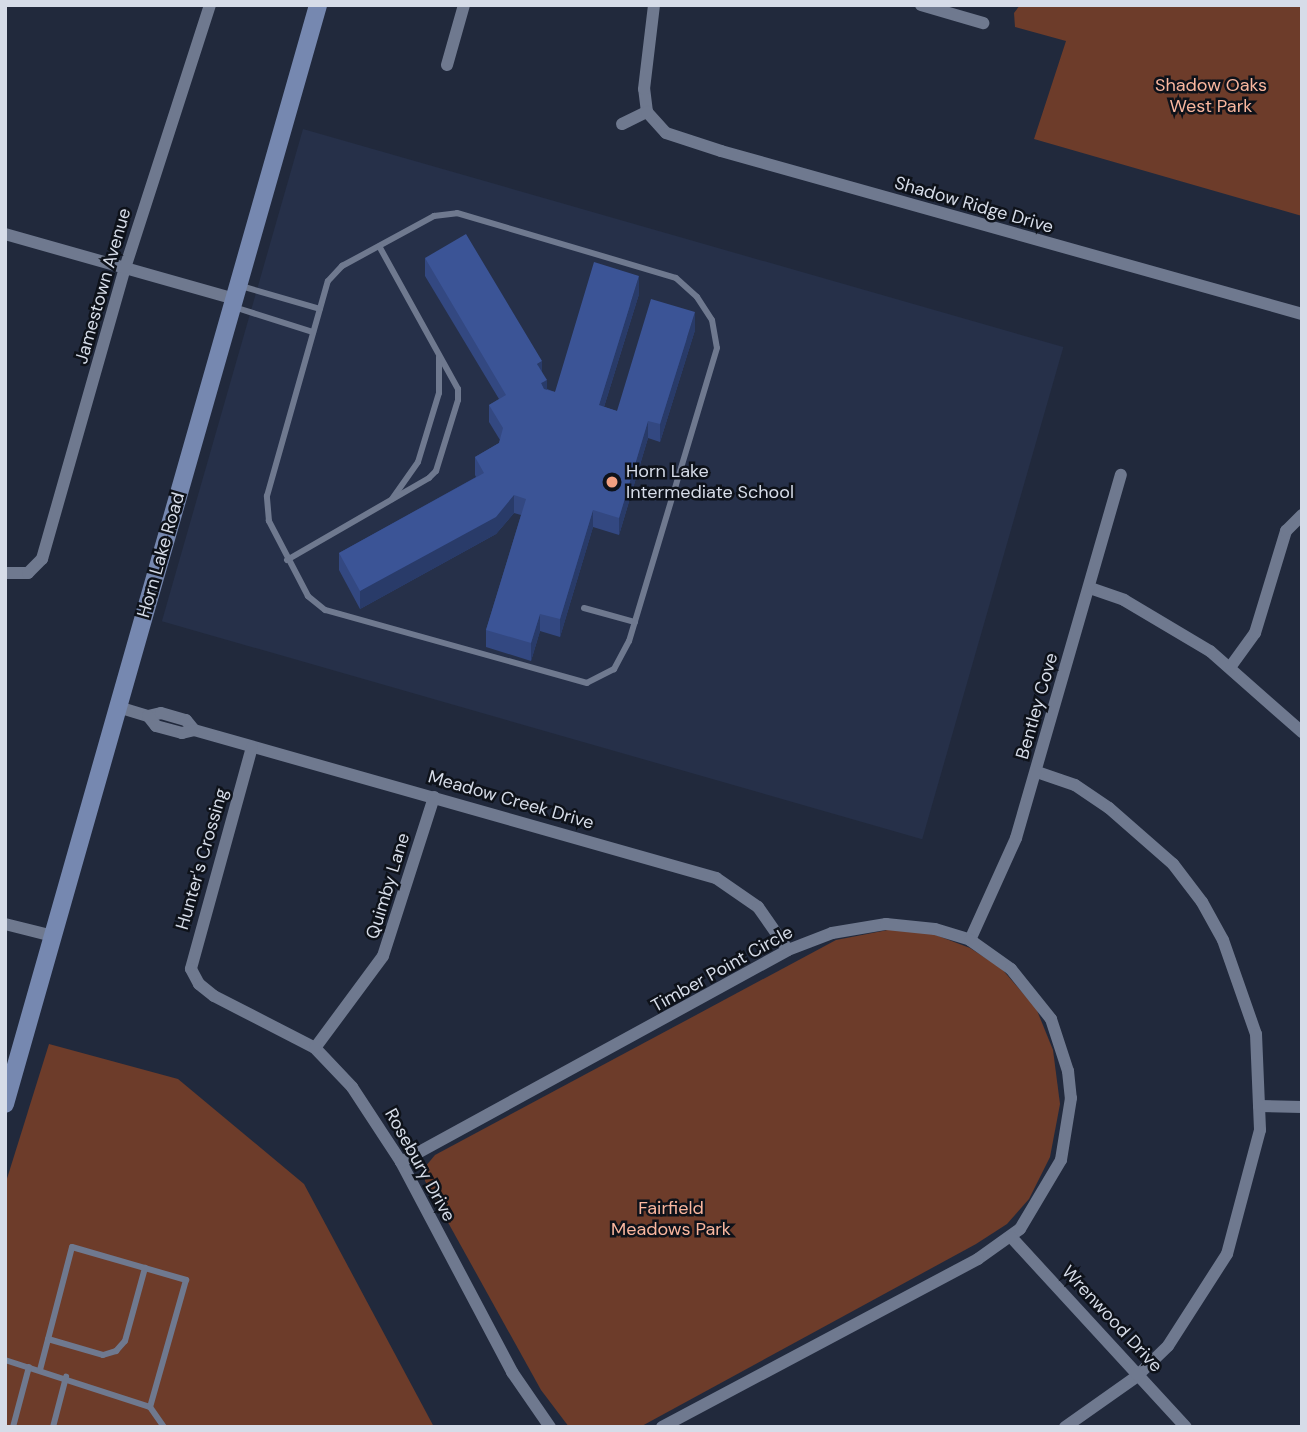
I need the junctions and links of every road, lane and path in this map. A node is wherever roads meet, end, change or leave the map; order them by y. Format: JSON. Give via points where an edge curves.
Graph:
{"nodes":[{"id":1,"x":210,"y":5,"type":"edge"},
{"id":2,"x":318,"y":5,"type":"edge"},
{"id":3,"x":464,"y":5,"type":"edge"},
{"id":4,"x":654,"y":5,"type":"edge"},
{"id":5,"x":921,"y":5,"type":"edge"},
{"id":6,"x":983,"y":23,"type":"dead end"},
{"id":7,"x":447,"y":65,"type":"dead end"},
{"id":8,"x":647,"y":112,"type":"junction"},
{"id":9,"x":622,"y":124,"type":"dead end"},
{"id":10,"x":5,"y":234,"type":"edge"},
{"id":11,"x":379,"y":246,"type":"junction"},
{"id":12,"x":125,"y":268,"type":"junction"},
{"id":13,"x":235,"y":297,"type":"junction"},
{"id":14,"x":320,"y":309,"type":"junction"},
{"id":15,"x":1302,"y":314,"type":"edge"},
{"id":16,"x":313,"y":332,"type":"junction"},
{"id":17,"x":439,"y":356,"type":"junction"},
{"id":18,"x":1121,"y":475,"type":"dead end"},
{"id":19,"x":391,"y":500,"type":"junction"},
{"id":20,"x":1302,"y":515,"type":"edge"},
{"id":21,"x":287,"y":559,"type":"junction"},
{"id":22,"x":5,"y":573,"type":"edge"},
{"id":23,"x":1090,"y":588,"type":"junction"},
{"id":24,"x":584,"y":608,"type":"dead end"},
{"id":25,"x":635,"y":622,"type":"junction"},
{"id":26,"x":1231,"y":666,"type":"junction"},
{"id":27,"x":118,"y":707,"type":"junction"},
{"id":28,"x":1302,"y":732,"type":"edge"},
{"id":29,"x":252,"y":747,"type":"junction"},
{"id":30,"x":1037,"y":772,"type":"junction"},
{"id":31,"x":434,"y":797,"type":"junction"},
{"id":32,"x":5,"y":924,"type":"edge"},
{"id":33,"x":53,"y":936,"type":"junction"},
{"id":34,"x":970,"y":940,"type":"junction"},
{"id":35,"x":788,"y":950,"type":"junction"},
{"id":36,"x":197,"y":980,"type":"joint"},
{"id":37,"x":315,"y":1048,"type":"junction"},
{"id":38,"x":5,"y":1104,"type":"edge"},
{"id":39,"x":1259,"y":1106,"type":"junction"},
{"id":40,"x":1302,"y":1107,"type":"edge"},
{"id":41,"x":401,"y":1162,"type":"junction"},
{"id":42,"x":1011,"y":1237,"type":"junction"},
{"id":43,"x":145,"y":1268,"type":"junction"},
{"id":44,"x":48,"y":1339,"type":"junction"},
{"id":45,"x":5,"y":1360,"type":"edge"},
{"id":46,"x":29,"y":1367,"type":"junction"},
{"id":47,"x":40,"y":1370,"type":"junction"},
{"id":48,"x":1140,"y":1373,"type":"junction"},
{"id":49,"x":66,"y":1377,"type":"junction"},
{"id":50,"x":150,"y":1407,"type":"junction"},
{"id":51,"x":13,"y":1427,"type":"edge"},
{"id":52,"x":52,"y":1427,"type":"edge"},
{"id":53,"x":164,"y":1427,"type":"edge"},
{"id":54,"x":550,"y":1427,"type":"edge"},
{"id":55,"x":662,"y":1427,"type":"edge"},
{"id":56,"x":1065,"y":1427,"type":"edge"},
{"id":57,"x":1185,"y":1427,"type":"edge"}],
"edges":[{"from":1,"to":12,"type":"street","name":"Jamestown Avenue"},
{"from":2,"to":13,"type":"main road","name":"Horn Lake Road"},
{"from":3,"to":7,"type":"street"},
{"from":4,"to":8,"type":"street","via":[[644,89]]},
{"from":5,"to":6,"type":"street"},
{"from":8,"to":9,"type":"street"},
{"from":8,"to":15,"type":"street","name":"Shadow Ridge Drive","via":[[666,133],[721,151]]},
{"from":10,"to":12,"type":"street"},
{"from":11,"to":14,"type":"lane","via":[[334,272]]},
{"from":11,"to":17,"type":"lane"},
{"from":11,"to":25,"type":"lane","via":[[434,216],[457,213],[676,278],[705,308],[717,348]]},
{"from":12,"to":13,"type":"street"},
{"from":12,"to":22,"type":"street","name":"Jamestown Avenue","via":[[43,559],[28,573]]},
{"from":13,"to":14,"type":"lane"},
{"from":13,"to":16,"type":"lane"},
{"from":13,"to":27,"type":"main road","name":"Horn Lake Road"},
{"from":14,"to":16,"type":"lane"},
{"from":16,"to":21,"type":"lane","via":[[267,496],[268,522]]},
{"from":17,"to":19,"type":"lane","via":[[439,393],[418,462]]},
{"from":17,"to":19,"type":"lane","via":[[458,389],[458,400],[436,471]]},
{"from":18,"to":23,"type":"street","name":"Bentley Cove"},
{"from":19,"to":21,"type":"lane"},
{"from":20,"to":26,"type":"street","via":[[1286,531],[1255,633]]},
{"from":21,"to":25,"type":"lane","via":[[308,596],[334,615],[576,684],[597,680],[614,669]]},
{"from":23,"to":26,"type":"street","via":[[1168,624]]},
{"from":23,"to":30,"type":"street","name":"Bentley Cove"},
{"from":24,"to":25,"type":"lane"},
{"from":26,"to":28,"type":"street"},
{"from":27,"to":29,"type":"street","name":"Meadow Creek Drive","via":[[186,720],[194,730]]},
{"from":27,"to":33,"type":"main road","name":"Horn Lake Road"},
{"from":29,"to":31,"type":"street","name":"Meadow Creek Drive"},
{"from":29,"to":36,"type":"street","name":"Hunter's Crossing","via":[[194,949],[191,969]]},
{"from":30,"to":34,"type":"street","name":"Bentley Cove","via":[[1006,866]]},
{"from":30,"to":39,"type":"street","via":[[1075,785],[1109,808],[1173,864],[1202,902],[1223,940],[1256,1034]]},
{"from":31,"to":35,"type":"street","name":"Meadow Creek Drive","via":[[724,881],[758,907]]},
{"from":31,"to":37,"type":"street","name":"Quimby Lane","via":[[383,956]]},
{"from":32,"to":33,"type":"street"},
{"from":33,"to":38,"type":"main road","name":"Horn Lake Road"},
{"from":34,"to":35,"type":"street","name":"Timber Point Circle","via":[[926,927],[886,924],[832,933]]},
{"from":34,"to":42,"type":"street","name":"Timber Point Circle","via":[[1029,987],[1051,1019],[1068,1070],[1071,1098],[1061,1160],[1049,1185]]},
{"from":35,"to":41,"type":"street","name":"Timber Point Circle"},
{"from":36,"to":37,"type":"street","name":"Rosebury Drive","via":[[214,996]]},
{"from":37,"to":41,"type":"street","name":"Rosebury Drive","via":[[367,1107]]},
{"from":39,"to":40,"type":"street"},
{"from":39,"to":48,"type":"street","via":[[1260,1130],[1227,1254],[1168,1346]]},
{"from":41,"to":54,"type":"street","name":"Rosebury Drive","via":[[512,1372]]},
{"from":42,"to":48,"type":"street","name":"Wrenwood Drive"},
{"from":42,"to":55,"type":"street","name":"Timber Point Circle"},
{"from":43,"to":44,"type":"lane","via":[[124,1341],[116,1351],[103,1354]]},
{"from":43,"to":44,"type":"lane","via":[[72,1247]]},
{"from":43,"to":50,"type":"lane","via":[[186,1280]]},
{"from":44,"to":47,"type":"lane"},
{"from":45,"to":46,"type":"lane"},
{"from":46,"to":47,"type":"lane"},
{"from":46,"to":51,"type":"lane"},
{"from":47,"to":49,"type":"lane"},
{"from":48,"to":56,"type":"street"},
{"from":48,"to":57,"type":"street","name":"Wrenwood Drive"},
{"from":49,"to":50,"type":"lane"},
{"from":49,"to":52,"type":"lane"},
{"from":50,"to":53,"type":"lane"}]}
